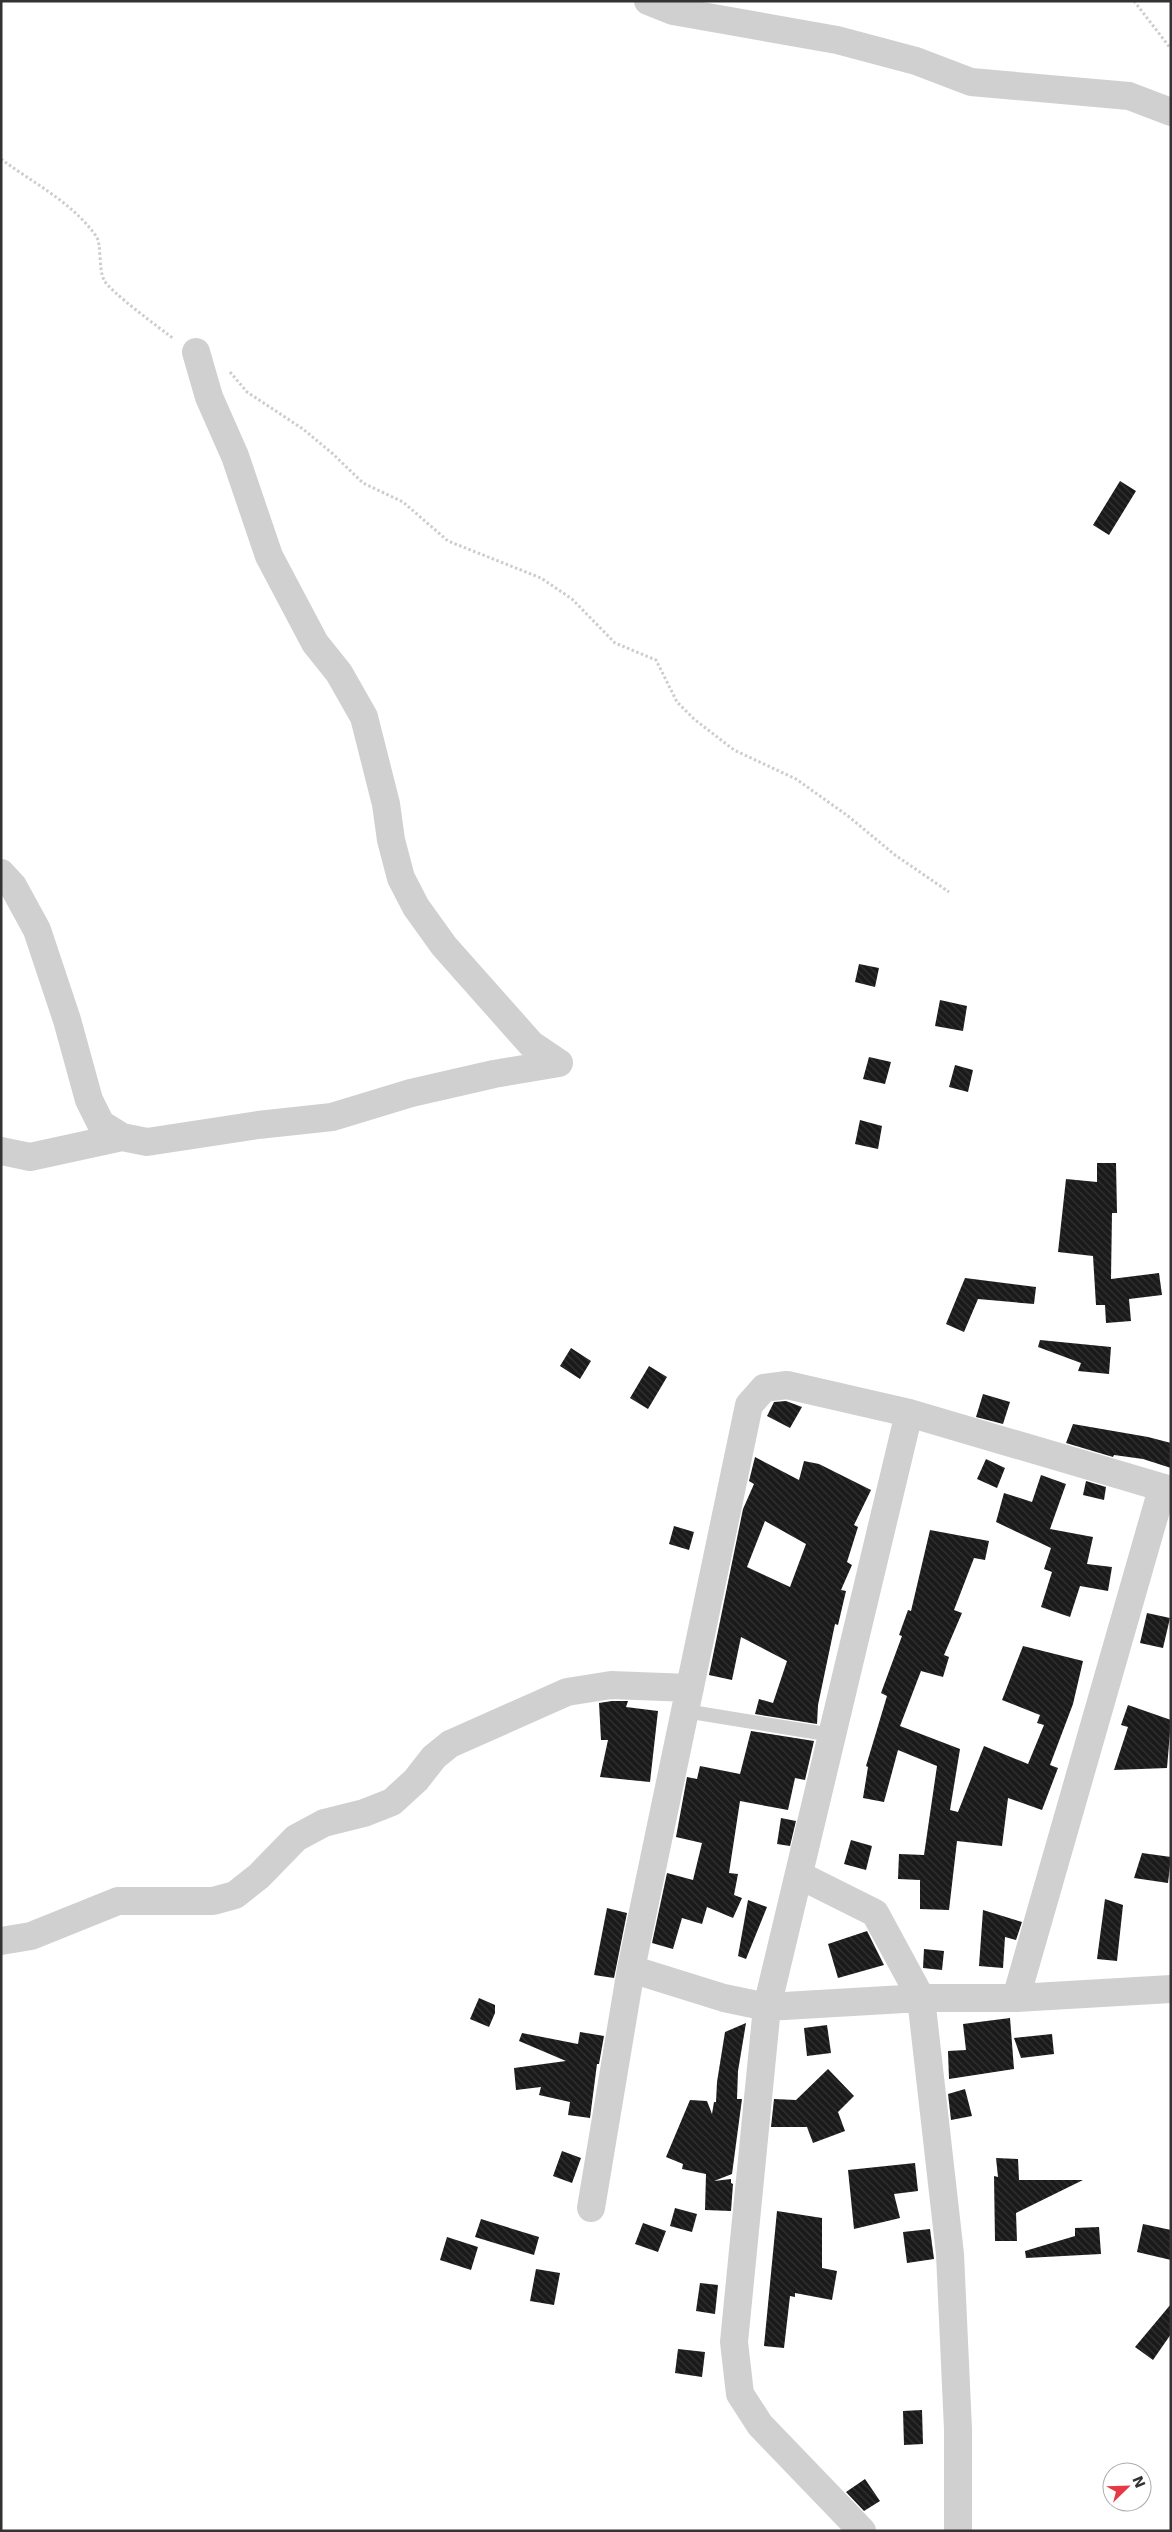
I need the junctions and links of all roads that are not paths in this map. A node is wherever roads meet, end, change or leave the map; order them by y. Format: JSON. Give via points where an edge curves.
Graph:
{"nodes":[{"id":1,"x":648,"y":1,"type":"edge"},
{"id":2,"x":1171,"y":112,"type":"edge"},
{"id":3,"x":196,"y":352,"type":"road end"},
{"id":4,"x":1,"y":873,"type":"edge"},
{"id":5,"x":122,"y":1136,"type":"junction"},
{"id":6,"x":1,"y":1151,"type":"edge"},
{"id":7,"x":909,"y":1413,"type":"junction"},
{"id":8,"x":1166,"y":1489,"type":"edge"},
{"id":9,"x":688,"y":1699,"type":"junction"},
{"id":10,"x":832,"y":1735,"type":"junction"},
{"id":11,"x":799,"y":1875,"type":"junction"},
{"id":12,"x":1,"y":1940,"type":"edge"},
{"id":13,"x":631,"y":1969,"type":"junction"},
{"id":14,"x":1171,"y":1990,"type":"edge"},
{"id":15,"x":921,"y":1998,"type":"junction"},
{"id":16,"x":1016,"y":1998,"type":"junction"},
{"id":17,"x":767,"y":2007,"type":"junction"},
{"id":18,"x":592,"y":2208,"type":"dead end"},
{"id":19,"x":862,"y":2531,"type":"edge"},
{"id":20,"x":958,"y":2531,"type":"edge"}],
"edges":[{"from":1,"to":2,"type":"street","via":[[673,11],[836,40],[916,61],[971,82],[1129,96]]},
{"from":3,"to":5,"type":"street","via":[[209,397],[238,465],[269,556],[315,643],[339,673],[364,717],[386,804],[391,840],[401,878],[412,900],[444,946],[531,1044],[560,1063],[420,1091],[332,1117],[147,1142]]},
{"from":4,"to":5,"type":"street","via":[[13,886],[37,930],[89,1100],[101,1124]]},
{"from":5,"to":6,"type":"street","via":[[30,1157]]},
{"from":7,"to":8,"type":"street"},
{"from":7,"to":9,"type":"street","via":[[786,1385],[764,1388],[749,1405]]},
{"from":7,"to":10,"type":"street"},
{"from":8,"to":16,"type":"street"},
{"from":9,"to":10,"type":"lane"},
{"from":9,"to":12,"type":"street","via":[[611,1685],[567,1692],[450,1744],[392,1802],[324,1823],[296,1838],[259,1876],[235,1895],[213,1901],[118,1901],[31,1936]]},
{"from":9,"to":13,"type":"street"},
{"from":10,"to":11,"type":"street"},
{"from":11,"to":15,"type":"street","via":[[875,1913]]},
{"from":11,"to":17,"type":"street"},
{"from":13,"to":17,"type":"street","via":[[724,1998]]},
{"from":13,"to":18,"type":"street"},
{"from":14,"to":16,"type":"street"},
{"from":15,"to":16,"type":"street"},
{"from":15,"to":17,"type":"street"},
{"from":15,"to":20,"type":"street","via":[[950,2254],[958,2429]]},
{"from":17,"to":19,"type":"street","via":[[734,2342],[740,2394],[760,2425]]}]}
